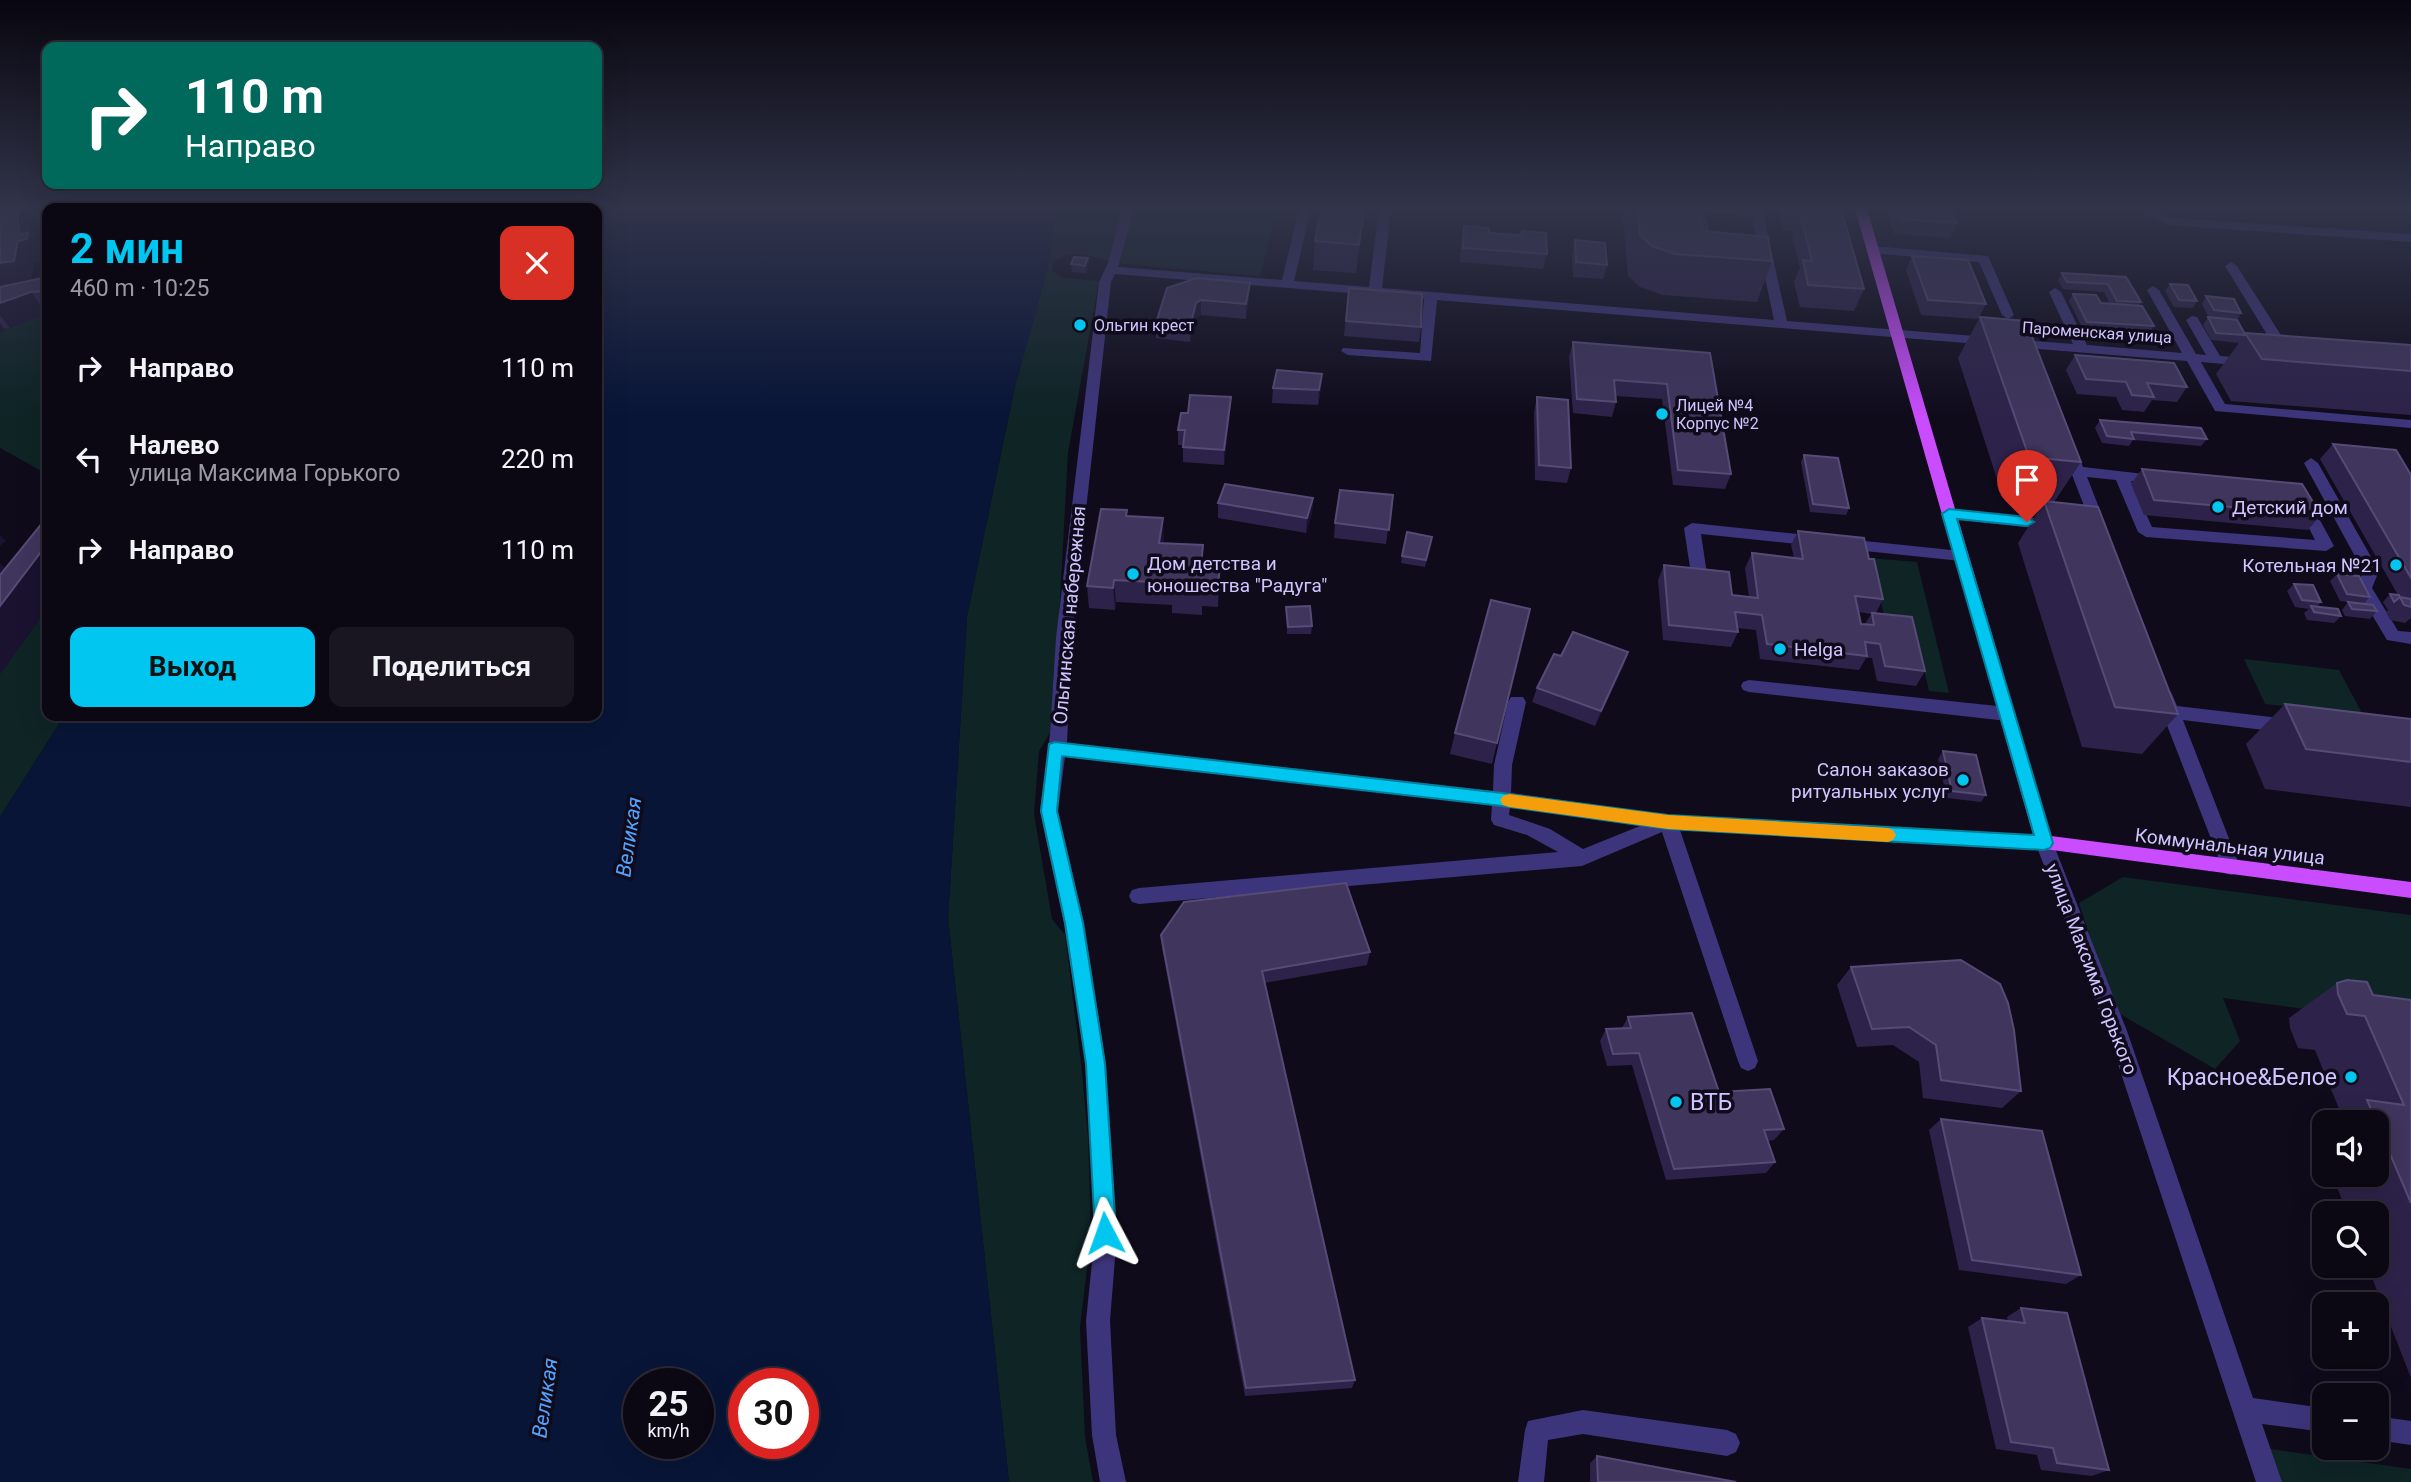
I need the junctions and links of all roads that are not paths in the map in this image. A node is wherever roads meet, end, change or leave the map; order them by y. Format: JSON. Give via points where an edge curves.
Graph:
{"nodes":[{"id":1,"x":1107,"y":278,"type":"edge"},
{"id":2,"x":1213,"y":278,"type":"edge"},
{"id":3,"x":1288,"y":278,"type":"edge"},
{"id":4,"x":1376,"y":278,"type":"edge"},
{"id":5,"x":1767,"y":278,"type":"edge"},
{"id":6,"x":1880,"y":278,"type":"edge"},
{"id":7,"x":1992,"y":278,"type":"edge"},
{"id":8,"x":2237,"y":278,"type":"edge"},
{"id":9,"x":1287,"y":284,"type":"junction"},
{"id":10,"x":1375,"y":290,"type":"junction"},
{"id":11,"x":2153,"y":290,"type":"dead end"},
{"id":12,"x":2055,"y":292,"type":"dead end"},
{"id":13,"x":1431,"y":294,"type":"junction"},
{"id":14,"x":2008,"y":315,"type":"dead end"},
{"id":15,"x":2192,"y":320,"type":"dead end"},
{"id":16,"x":1782,"y":324,"type":"junction"},
{"id":17,"x":1896,"y":334,"type":"junction"},
{"id":18,"x":2028,"y":345,"type":"junction"},
{"id":19,"x":2082,"y":349,"type":"junction"},
{"id":20,"x":1348,"y":351,"type":"dead end"},
{"id":21,"x":2191,"y":357,"type":"junction"},
{"id":22,"x":2215,"y":359,"type":"junction"},
{"id":23,"x":2035,"y":363,"type":"edge"},
{"id":24,"x":2411,"y":424,"type":"edge"},
{"id":25,"x":2062,"y":433,"type":"edge"},
{"id":26,"x":2311,"y":463,"type":"dead end"},
{"id":27,"x":2077,"y":471,"type":"junction"},
{"id":28,"x":2121,"y":475,"type":"junction"},
{"id":29,"x":2175,"y":480,"type":"edge"},
{"id":30,"x":2297,"y":492,"type":"edge"},
{"id":31,"x":1949,"y":514,"type":"junction"},
{"id":32,"x":2063,"y":526,"type":"edge"},
{"id":33,"x":2097,"y":533,"type":"edge"},
{"id":34,"x":1961,"y":556,"type":"junction"},
{"id":35,"x":1699,"y":574,"type":"edge"},
{"id":36,"x":2411,"y":638,"type":"edge"},
{"id":37,"x":2157,"y":675,"type":"edge"},
{"id":38,"x":1749,"y":686,"type":"dead end"},
{"id":39,"x":1517,"y":702,"type":"dead end"},
{"id":40,"x":2171,"y":712,"type":"junction"},
{"id":41,"x":2007,"y":714,"type":"junction"},
{"id":42,"x":2304,"y":728,"type":"edge"},
{"id":43,"x":1055,"y":749,"type":"junction"},
{"id":44,"x":1502,"y":799,"type":"junction"},
{"id":45,"x":1668,"y":822,"type":"junction"},
{"id":46,"x":2044,"y":843,"type":"junction"},
{"id":47,"x":1582,"y":858,"type":"junction"},
{"id":48,"x":2231,"y":867,"type":"junction"},
{"id":49,"x":2411,"y":890,"type":"edge"},
{"id":50,"x":1139,"y":896,"type":"dead end"},
{"id":51,"x":1748,"y":1060,"type":"dead end"},
{"id":52,"x":2244,"y":1409,"type":"junction"},
{"id":53,"x":2312,"y":1418,"type":"edge"},
{"id":54,"x":2389,"y":1430,"type":"edge"},
{"id":55,"x":2411,"y":1433,"type":"edge"},
{"id":56,"x":1727,"y":1443,"type":"dead end"},
{"id":57,"x":1113,"y":1482,"type":"edge"},
{"id":58,"x":1531,"y":1482,"type":"edge"},
{"id":59,"x":2269,"y":1482,"type":"edge"}],
"edges":[{"from":1,"to":43,"type":"street","name":"Ольгинская набережная","via":[[1082,467]]},
{"from":2,"to":9,"type":"street","name":"Пароменская улица"},
{"from":3,"to":9,"type":"street"},
{"from":4,"to":10,"type":"street"},
{"from":5,"to":16,"type":"street"},
{"from":6,"to":17,"type":"main road","name":"улица Максима Горького"},
{"from":7,"to":14,"type":"street"},
{"from":8,"to":22,"type":"street","name":"Пароменская улица","via":[[2281,364]]},
{"from":9,"to":10,"type":"street","name":"Пароменская улица"},
{"from":10,"to":13,"type":"street","name":"Пароменская улица"},
{"from":11,"to":21,"type":"street"},
{"from":12,"to":19,"type":"street"},
{"from":13,"to":16,"type":"street","name":"Пароменская улица"},
{"from":13,"to":20,"type":"street","via":[[1426,358]]},
{"from":15,"to":22,"type":"street"},
{"from":16,"to":17,"type":"street","name":"Пароменская улица"},
{"from":17,"to":18,"type":"street","name":"Пароменская улица"},
{"from":17,"to":31,"type":"main road","name":"улица Максима Горького"},
{"from":18,"to":19,"type":"street","name":"Пароменская улица"},
{"from":18,"to":23,"type":"street"},
{"from":19,"to":21,"type":"street","name":"Пароменская улица"},
{"from":21,"to":22,"type":"street","name":"Пароменская улица"},
{"from":21,"to":24,"type":"street","via":[[2220,408]]},
{"from":25,"to":27,"type":"street"},
{"from":26,"to":36,"type":"street","via":[[2371,571],[2364,588],[2393,636]]},
{"from":27,"to":28,"type":"street"},
{"from":27,"to":33,"type":"street"},
{"from":28,"to":29,"type":"street"},
{"from":28,"to":30,"type":"street","via":[[2147,532],[2326,546]]},
{"from":31,"to":32,"type":"street"},
{"from":31,"to":34,"type":"main road","name":"улица Максима Горького"},
{"from":34,"to":35,"type":"street","via":[[1692,528]]},
{"from":34,"to":41,"type":"main road","name":"улица Максима Горького"},
{"from":37,"to":40,"type":"street"},
{"from":38,"to":41,"type":"street"},
{"from":39,"to":44,"type":"street","via":[[1503,765]]},
{"from":40,"to":42,"type":"street"},
{"from":40,"to":48,"type":"street"},
{"from":41,"to":46,"type":"main road","name":"улица Максима Горького"},
{"from":43,"to":44,"type":"street"},
{"from":43,"to":57,"type":"street","name":"Ольгинская набережная","via":[[1049,811],[1074,923],[1096,1064],[1105,1233],[1098,1321],[1104,1435]]},
{"from":44,"to":45,"type":"street"},
{"from":44,"to":47,"type":"street","via":[[1500,820],[1544,833]]},
{"from":45,"to":46,"type":"street"},
{"from":45,"to":47,"type":"street"},
{"from":45,"to":51,"type":"street"},
{"from":46,"to":48,"type":"main road","name":"Коммунальная улица"},
{"from":46,"to":52,"type":"street","name":"улица Максима Горького","via":[[2117,1031]]},
{"from":47,"to":50,"type":"street"},
{"from":48,"to":49,"type":"main road","name":"Коммунальная улица"},
{"from":52,"to":53,"type":"street"},
{"from":52,"to":59,"type":"street","name":"улица Максима Горького"},
{"from":54,"to":55,"type":"street"},
{"from":56,"to":58,"type":"street","via":[[1583,1422],[1537,1430]]}]}
